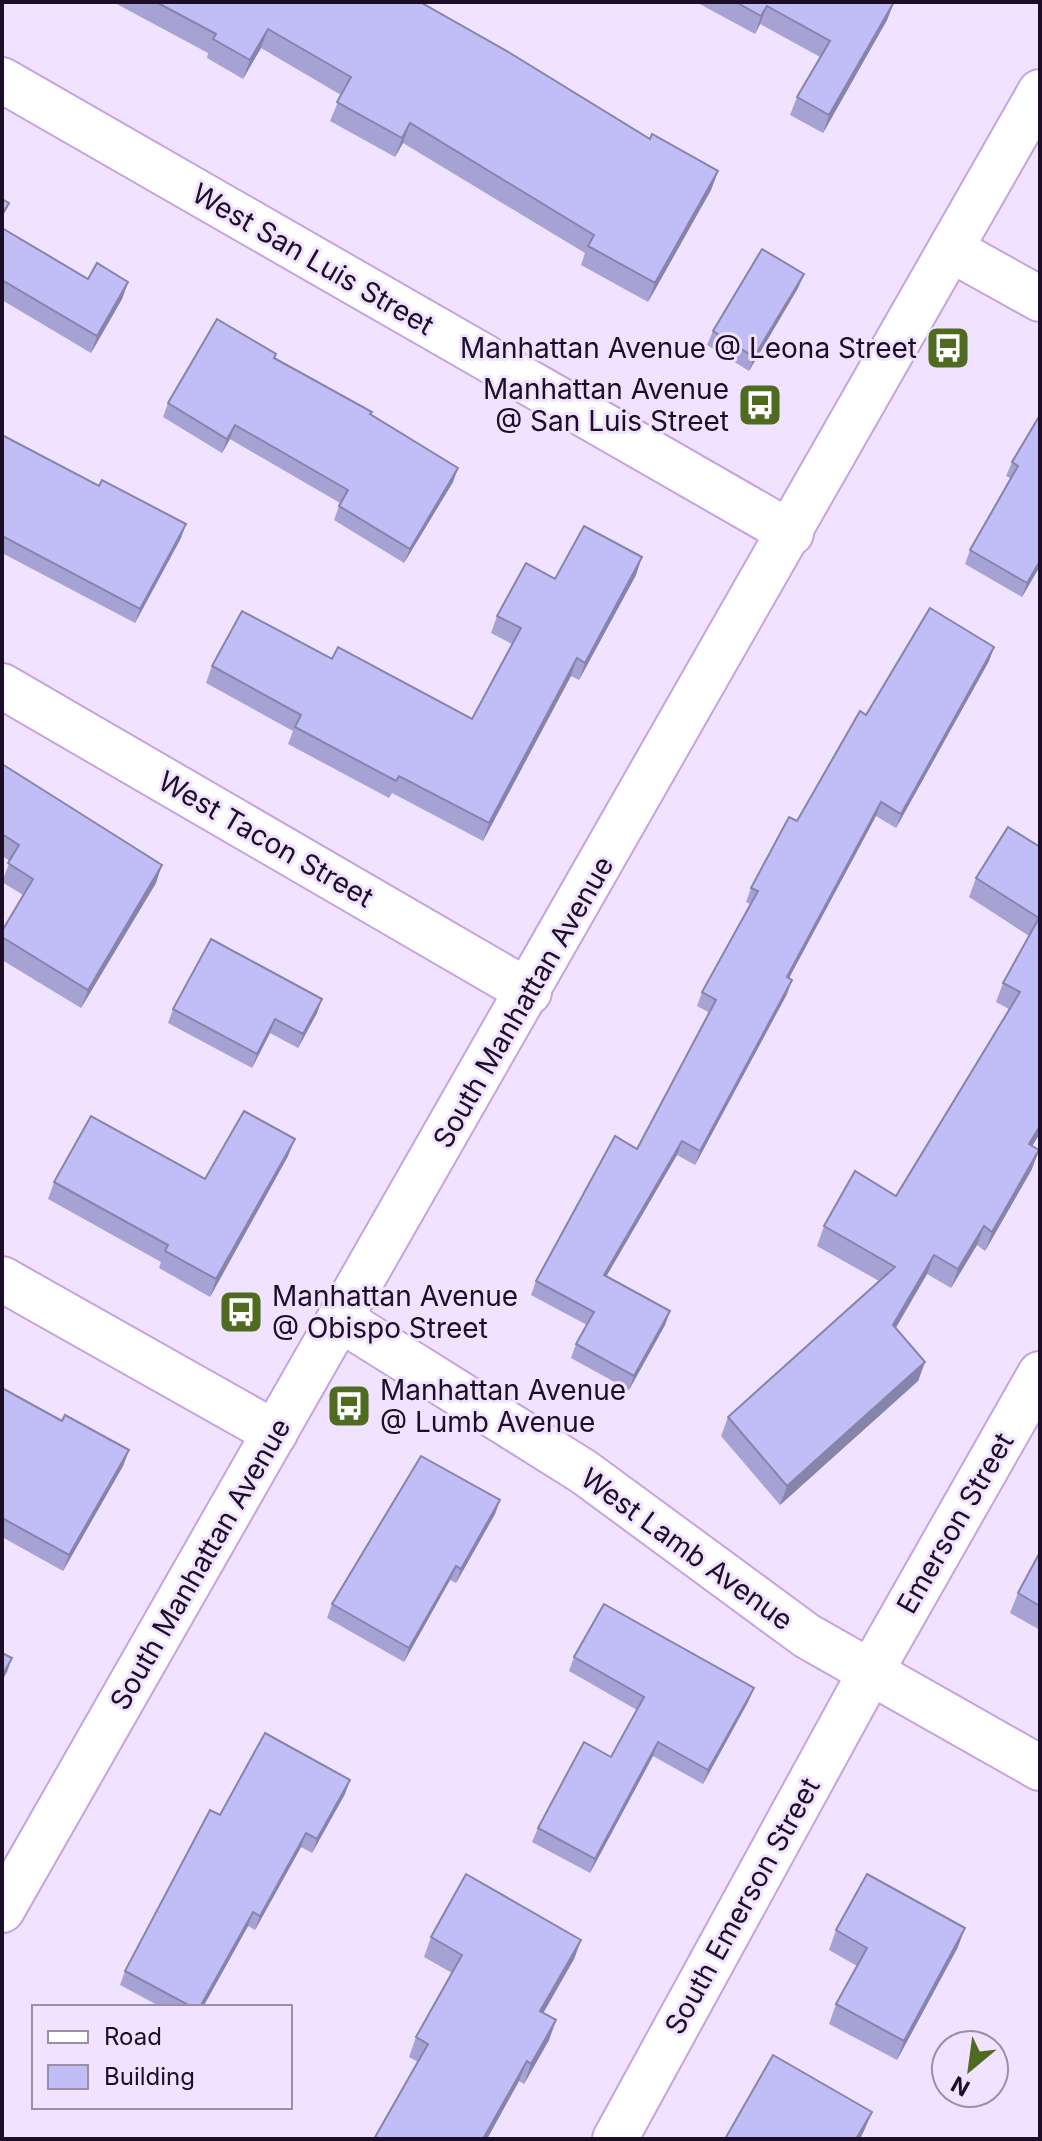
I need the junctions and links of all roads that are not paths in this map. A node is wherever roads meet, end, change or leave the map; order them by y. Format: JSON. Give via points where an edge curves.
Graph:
{"nodes":[{"id":1,"x":2,"y":80,"type":"edge"},
{"id":2,"x":1040,"y":92,"type":"edge"},
{"id":3,"x":952,"y":250,"type":"junction"},
{"id":4,"x":1040,"y":299,"type":"edge"},
{"id":5,"x":791,"y":533,"type":"junction"},
{"id":6,"x":2,"y":686,"type":"edge"},
{"id":7,"x":529,"y":992,"type":"junction"},
{"id":8,"x":2,"y":1279,"type":"edge"},
{"id":9,"x":340,"y":1319,"type":"junction"},
{"id":10,"x":1040,"y":1374,"type":"edge"},
{"id":11,"x":275,"y":1433,"type":"junction"},
{"id":12,"x":870,"y":1673,"type":"junction"},
{"id":13,"x":1040,"y":1768,"type":"edge"},
{"id":14,"x":8,"y":1886,"type":"edge"},
{"id":15,"x":615,"y":2139,"type":"edge"}],
"edges":[{"from":1,"to":5,"type":"street","name":"West San Luis Street"},
{"from":2,"to":3,"type":"street","name":"South Manhattan Avenue"},
{"from":3,"to":4,"type":"street"},
{"from":3,"to":5,"type":"street","name":"South Manhattan Avenue"},
{"from":5,"to":7,"type":"street","name":"South Manhattan Avenue"},
{"from":6,"to":7,"type":"street","name":"West Tacon Street"},
{"from":7,"to":9,"type":"street","name":"South Manhattan Avenue"},
{"from":8,"to":11,"type":"street"},
{"from":9,"to":11,"type":"street","name":"South Manhattan Avenue"},
{"from":9,"to":12,"type":"street","name":"West Lamb Avenue","via":[[584,1472],[807,1636]]},
{"from":10,"to":12,"type":"street","name":"Emerson Street"},
{"from":11,"to":14,"type":"street","name":"South Manhattan Avenue"},
{"from":12,"to":13,"type":"street","name":"West Lamb Avenue"},
{"from":12,"to":15,"type":"street","name":"South Emerson Street"}]}
